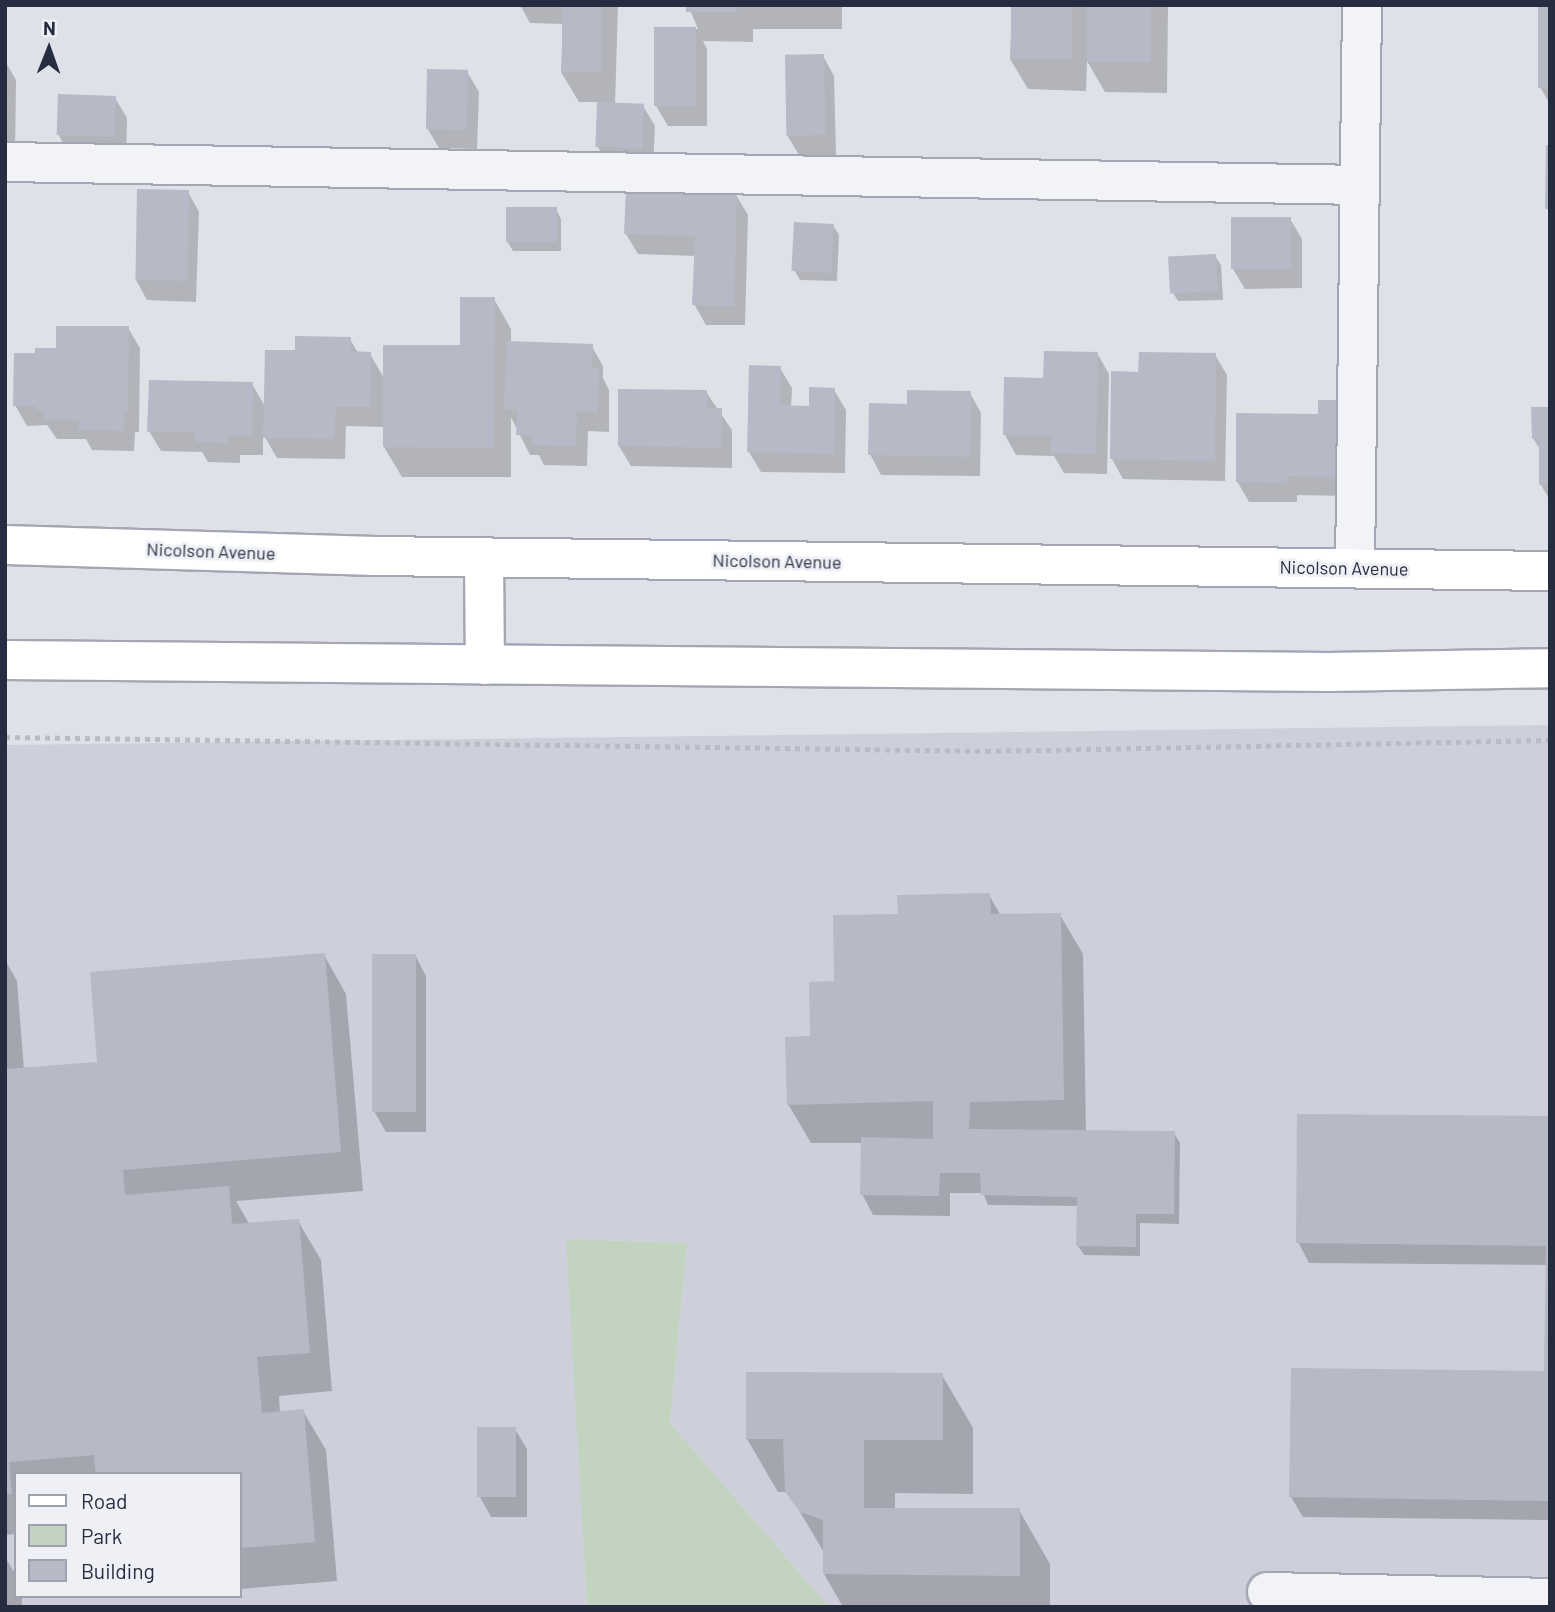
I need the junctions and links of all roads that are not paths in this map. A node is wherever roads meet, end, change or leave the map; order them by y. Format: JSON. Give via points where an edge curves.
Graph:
{"nodes":[{"id":1,"x":1362,"y":5,"type":"edge"},
{"id":2,"x":5,"y":162,"type":"edge"},
{"id":3,"x":1360,"y":185,"type":"junction"},
{"id":4,"x":5,"y":545,"type":"edge"},
{"id":5,"x":484,"y":557,"type":"junction"},
{"id":6,"x":1355,"y":568,"type":"junction"},
{"id":7,"x":1550,"y":571,"type":"edge"},
{"id":8,"x":5,"y":660,"type":"edge"},
{"id":9,"x":485,"y":665,"type":"junction"},
{"id":10,"x":1550,"y":668,"type":"edge"},
{"id":11,"x":1267,"y":1592,"type":"dead end"},
{"id":12,"x":1550,"y":1598,"type":"edge"}],
"edges":[{"from":1,"to":3,"type":"lane"},
{"from":2,"to":3,"type":"lane"},
{"from":3,"to":6,"type":"lane"},
{"from":4,"to":5,"type":"main road","name":"Nicolson Avenue"},
{"from":5,"to":6,"type":"main road","name":"Nicolson Avenue"},
{"from":5,"to":9,"type":"main road"},
{"from":6,"to":7,"type":"main road","name":"Nicolson Avenue"},
{"from":8,"to":9,"type":"main road"},
{"from":9,"to":10,"type":"main road","via":[[1315,671]]},
{"from":11,"to":12,"type":"lane"}]}
